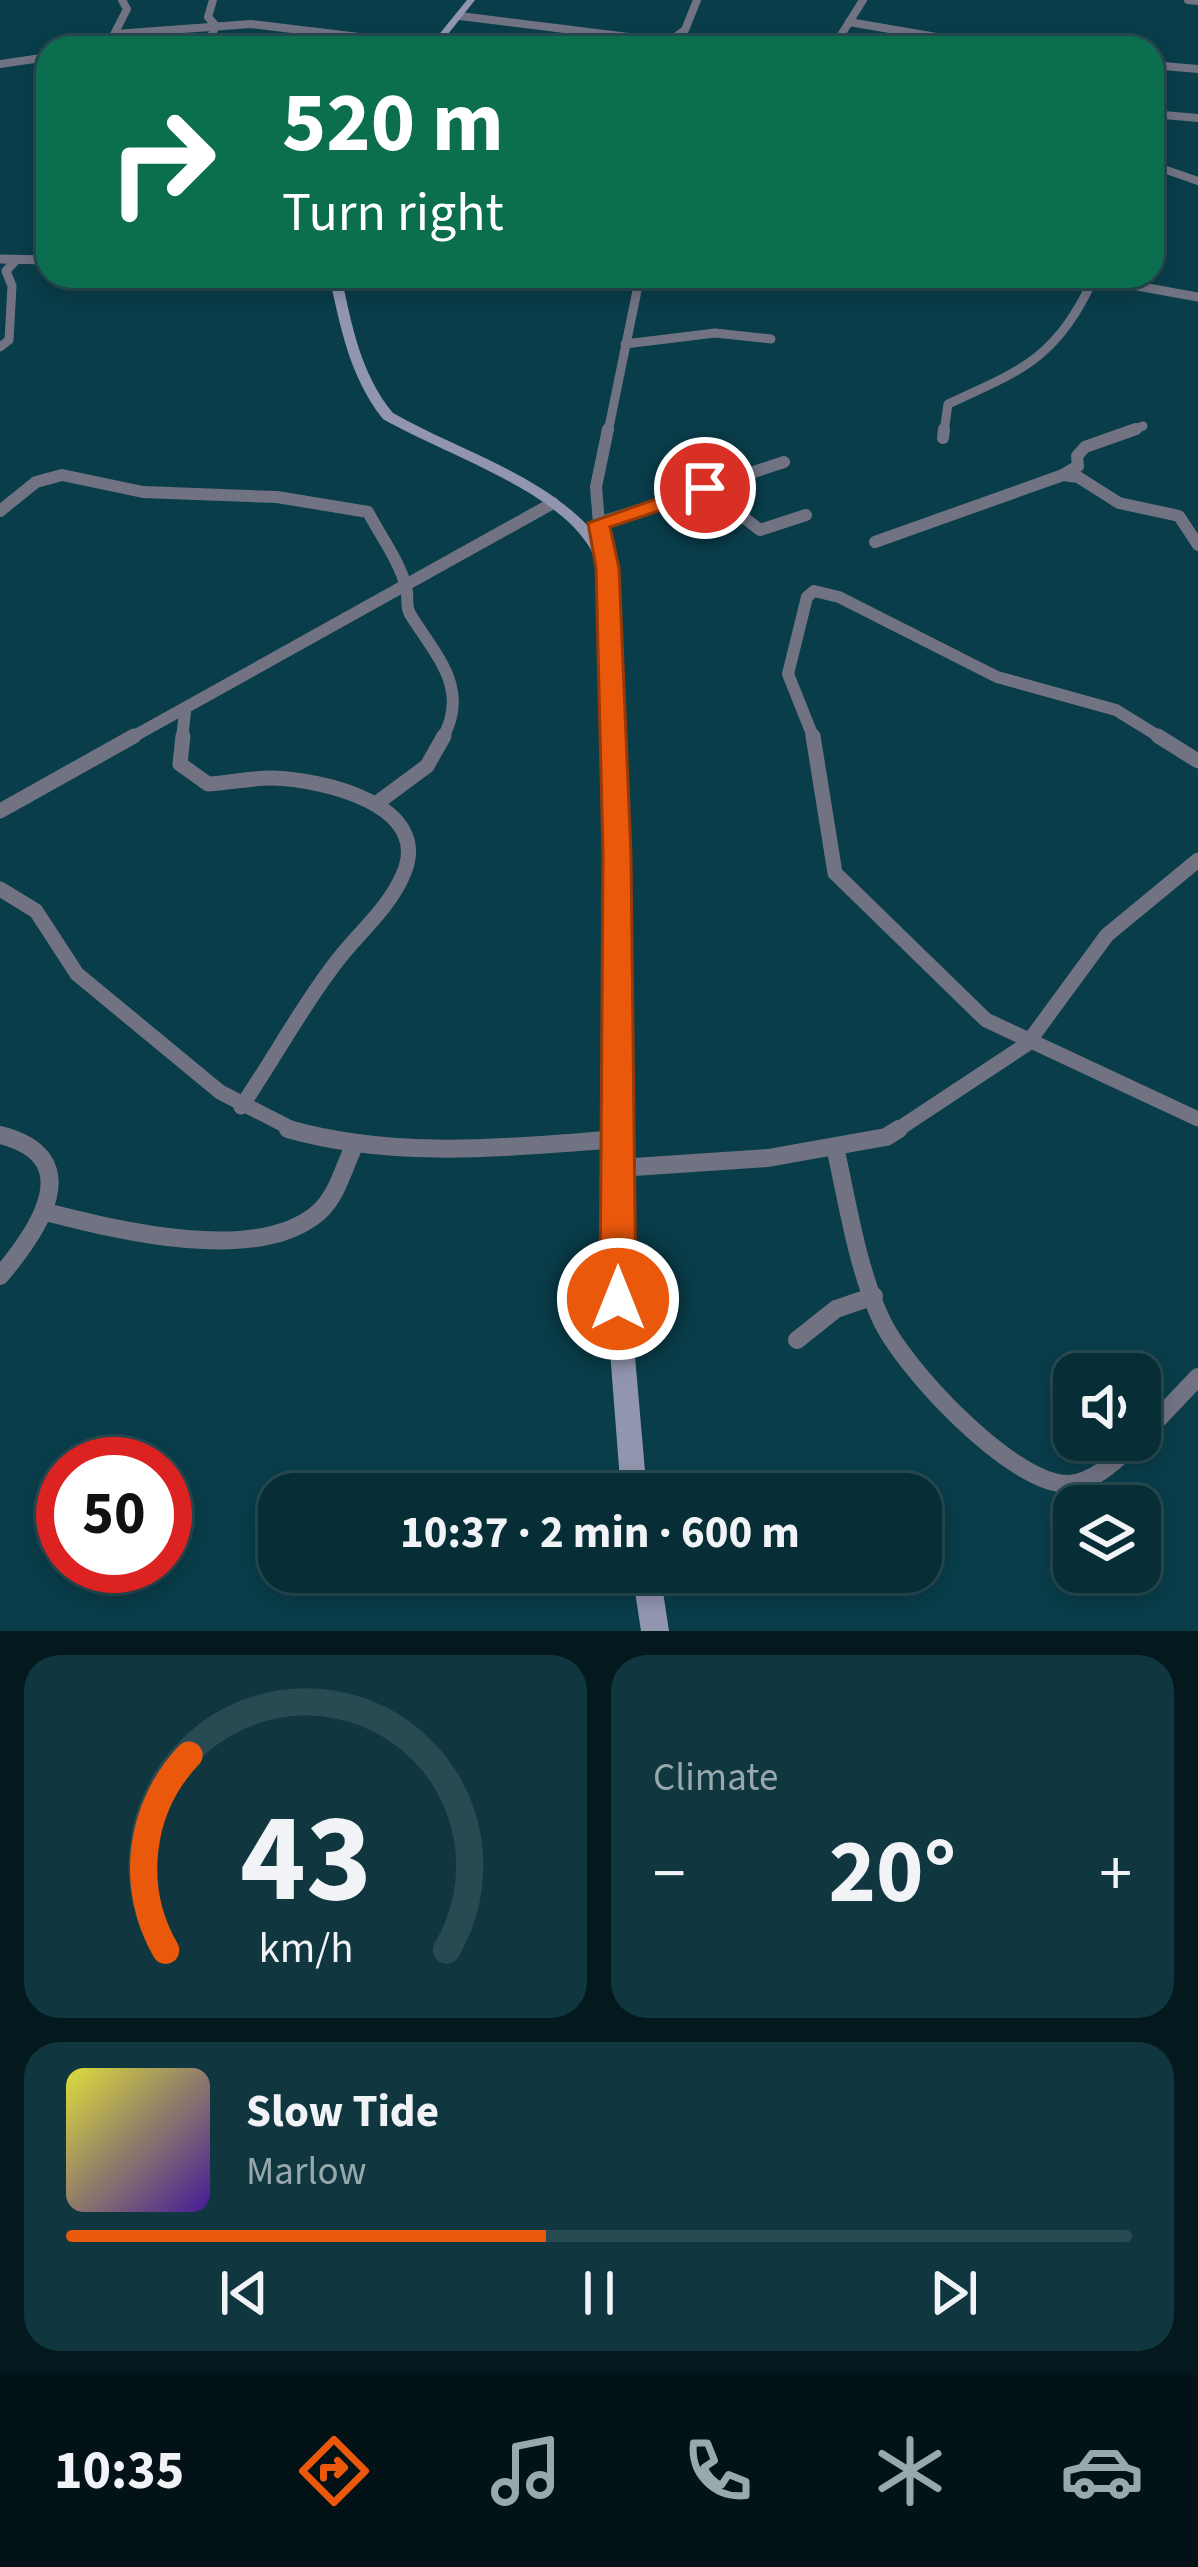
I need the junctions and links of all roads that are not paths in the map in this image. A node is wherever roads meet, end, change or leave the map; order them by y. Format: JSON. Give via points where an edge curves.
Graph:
{"nodes":[{"id":1,"x":122,"y":0,"type":"edge"},
{"id":2,"x":213,"y":0,"type":"edge"},
{"id":3,"x":471,"y":0,"type":"edge"},
{"id":4,"x":697,"y":0,"type":"edge"},
{"id":5,"x":863,"y":0,"type":"edge"},
{"id":6,"x":1188,"y":0,"type":"edge"},
{"id":7,"x":1198,"y":1,"type":"edge"},
{"id":8,"x":460,"y":16,"type":"junction"},
{"id":9,"x":849,"y":22,"type":"junction"},
{"id":10,"x":214,"y":24,"type":"junction"},
{"id":11,"x":115,"y":34,"type":"joint"},
{"id":12,"x":211,"y":36,"type":"edge"},
{"id":13,"x":330,"y":36,"type":"edge"},
{"id":14,"x":443,"y":36,"type":"edge"},
{"id":15,"x":640,"y":36,"type":"edge"},
{"id":16,"x":677,"y":36,"type":"edge"},
{"id":17,"x":840,"y":36,"type":"edge"},
{"id":18,"x":930,"y":36,"type":"edge"},
{"id":19,"x":36,"y":59,"type":"edge"},
{"id":20,"x":0,"y":64,"type":"edge"},
{"id":21,"x":1164,"y":66,"type":"edge"},
{"id":22,"x":1198,"y":69,"type":"edge"},
{"id":23,"x":1164,"y":115,"type":"edge"},
{"id":24,"x":1198,"y":118,"type":"edge"},
{"id":25,"x":1164,"y":169,"type":"edge"},
{"id":26,"x":1198,"y":181,"type":"edge"},
{"id":27,"x":0,"y":259,"type":"edge"},
{"id":28,"x":16,"y":260,"type":"junction"},
{"id":29,"x":36,"y":260,"type":"edge"},
{"id":30,"x":338,"y":288,"type":"edge"},
{"id":31,"x":637,"y":288,"type":"edge"},
{"id":32,"x":1090,"y":288,"type":"edge"},
{"id":33,"x":1152,"y":288,"type":"edge"},
{"id":34,"x":1198,"y":297,"type":"edge"},
{"id":35,"x":771,"y":339,"type":"dead end"},
{"id":36,"x":625,"y":344,"type":"junction"},
{"id":37,"x":0,"y":347,"type":"edge"},
{"id":38,"x":1143,"y":426,"type":"dead end"},
{"id":39,"x":943,"y":438,"type":"dead end"},
{"id":40,"x":784,"y":462,"type":"dead end"},
{"id":41,"x":1063,"y":475,"type":"junction"},
{"id":42,"x":705,"y":488,"type":"junction"},
{"id":43,"x":554,"y":503,"type":"junction"},
{"id":44,"x":0,"y":511,"type":"edge"},
{"id":45,"x":806,"y":515,"type":"dead end"},
{"id":46,"x":598,"y":523,"type":"junction"},
{"id":47,"x":875,"y":542,"type":"dead end"},
{"id":48,"x":1198,"y":544,"type":"edge"},
{"id":49,"x":601,"y":548,"type":"junction"},
{"id":50,"x":406,"y":587,"type":"junction"},
{"id":51,"x":185,"y":712,"type":"junction"},
{"id":52,"x":1198,"y":761,"type":"edge"},
{"id":53,"x":377,"y":803,"type":"junction"},
{"id":54,"x":0,"y":812,"type":"edge"},
{"id":55,"x":1198,"y":860,"type":"edge"},
{"id":56,"x":0,"y":889,"type":"edge"},
{"id":57,"x":1028,"y":1044,"type":"junction"},
{"id":58,"x":241,"y":1107,"type":"junction"},
{"id":59,"x":1198,"y":1119,"type":"edge"},
{"id":60,"x":0,"y":1136,"type":"edge"},
{"id":61,"x":620,"y":1139,"type":"junction"},
{"id":62,"x":354,"y":1146,"type":"junction"},
{"id":63,"x":836,"y":1147,"type":"junction"},
{"id":64,"x":619,"y":1168,"type":"junction"},
{"id":65,"x":46,"y":1212,"type":"junction"},
{"id":66,"x":0,"y":1276,"type":"edge"},
{"id":67,"x":874,"y":1296,"type":"junction"},
{"id":68,"x":797,"y":1340,"type":"dead end"},
{"id":69,"x":1198,"y":1377,"type":"edge"},
{"id":70,"x":1161,"y":1416,"type":"edge"},
{"id":71,"x":1112,"y":1461,"type":"edge"},
{"id":72,"x":632,"y":1473,"type":"edge"},
{"id":73,"x":650,"y":1593,"type":"edge"},
{"id":74,"x":656,"y":1631,"type":"edge"}],
"edges":[{"from":1,"to":11,"type":"street","via":[[127,9]]},
{"from":2,"to":10,"type":"street"},
{"from":3,"to":8,"type":"main road"},
{"from":4,"to":16,"type":"street"},
{"from":5,"to":9,"type":"street"},
{"from":6,"to":7,"type":"street"},
{"from":8,"to":14,"type":"main road"},
{"from":8,"to":15,"type":"street"},
{"from":9,"to":17,"type":"street"},
{"from":9,"to":18,"type":"street"},
{"from":10,"to":11,"type":"street"},
{"from":10,"to":12,"type":"street"},
{"from":10,"to":13,"type":"street"},
{"from":19,"to":20,"type":"street"},
{"from":21,"to":22,"type":"street"},
{"from":23,"to":24,"type":"street"},
{"from":25,"to":26,"type":"street"},
{"from":27,"to":28,"type":"street"},
{"from":28,"to":29,"type":"street"},
{"from":28,"to":37,"type":"street","via":[[6,271],[9,340]]},
{"from":30,"to":43,"type":"main road","via":[[358,370],[388,416]]},
{"from":31,"to":36,"type":"street"},
{"from":32,"to":39,"type":"street","via":[[1040,361],[948,404]]},
{"from":33,"to":34,"type":"street"},
{"from":35,"to":36,"type":"street","via":[[715,333]]},
{"from":36,"to":46,"type":"street","via":[[596,488]]},
{"from":38,"to":41,"type":"street","via":[[1085,447],[1078,466]]},
{"from":40,"to":42,"type":"street"},
{"from":41,"to":47,"type":"street"},
{"from":41,"to":48,"type":"street","via":[[1120,503],[1179,516]]},
{"from":42,"to":45,"type":"street","via":[[760,530]]},
{"from":42,"to":46,"type":"street"},
{"from":43,"to":49,"type":"main road"},
{"from":43,"to":50,"type":"street"},
{"from":44,"to":50,"type":"street","via":[[36,482],[62,475],[173,496],[359,507]]},
{"from":46,"to":49,"type":"street"},
{"from":49,"to":61,"type":"main road","via":[[609,604]]},
{"from":50,"to":51,"type":"street"},
{"from":50,"to":53,"type":"street","via":[[407,610],[447,668],[453,721],[428,766]]},
{"from":51,"to":53,"type":"street","via":[[180,764],[208,784],[290,779]]},
{"from":51,"to":54,"type":"street"},
{"from":52,"to":57,"type":"street","via":[[1116,710],[998,677],[839,597],[807,597],[788,674],[812,729],[836,873],[970,1006]]},
{"from":53,"to":58,"type":"street","via":[[408,837],[393,897],[326,976]]},
{"from":55,"to":57,"type":"street","via":[[1107,935]]},
{"from":56,"to":58,"type":"street","via":[[34,907],[65,962],[89,985]]},
{"from":57,"to":59,"type":"street"},
{"from":57,"to":63,"type":"street","via":[[886,1137]]},
{"from":58,"to":62,"type":"street"},
{"from":60,"to":65,"type":"street","via":[[22,1138],[46,1160]]},
{"from":61,"to":62,"type":"street"},
{"from":61,"to":64,"type":"main road"},
{"from":62,"to":65,"type":"street","via":[[319,1213],[289,1229],[237,1240],[173,1238]]},
{"from":63,"to":64,"type":"street"},
{"from":63,"to":67,"type":"street"},
{"from":64,"to":72,"type":"main road","via":[[618,1299]]},
{"from":65,"to":66,"type":"street"},
{"from":67,"to":68,"type":"street","via":[[836,1309]]},
{"from":67,"to":71,"type":"street","via":[[905,1365],[1038,1479],[1084,1484]]},
{"from":69,"to":70,"type":"street"},
{"from":73,"to":74,"type":"main road"}]}
